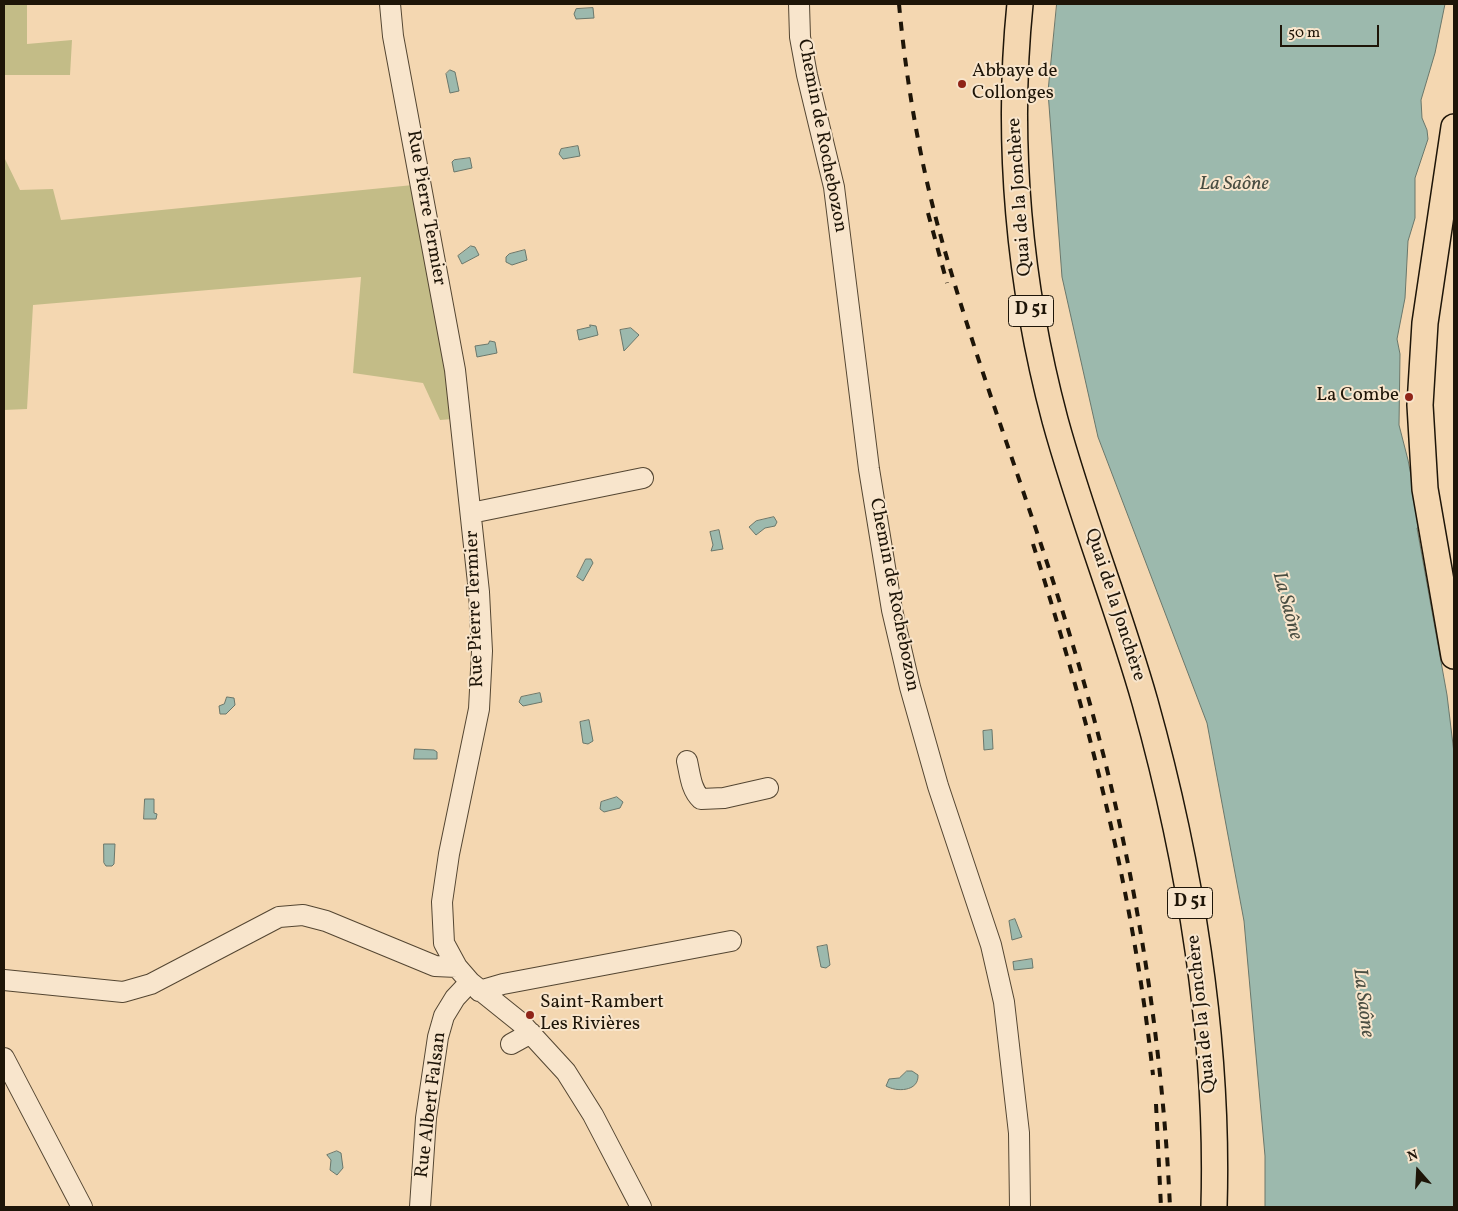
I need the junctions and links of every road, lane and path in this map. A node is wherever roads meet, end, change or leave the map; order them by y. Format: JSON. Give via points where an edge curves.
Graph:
{"nodes":[{"id":1,"x":390,"y":4,"type":"edge"},
{"id":2,"x":799,"y":4,"type":"edge"},
{"id":3,"x":1020,"y":4,"type":"edge"},
{"id":4,"x":1454,"y":127,"type":"edge"},
{"id":5,"x":1454,"y":184,"type":"edge"},
{"id":6,"x":1424,"y":384,"type":"junction"},
{"id":7,"x":643,"y":478,"type":"dead end"},
{"id":8,"x":471,"y":513,"type":"junction"},
{"id":9,"x":1454,"y":605,"type":"edge"},
{"id":10,"x":1454,"y":656,"type":"edge"},
{"id":11,"x":687,"y":761,"type":"dead end"},
{"id":12,"x":768,"y":788,"type":"dead end"},
{"id":13,"x":731,"y":941,"type":"dead end"},
{"id":14,"x":457,"y":967,"type":"junction"},
{"id":15,"x":4,"y":980,"type":"edge"},
{"id":16,"x":475,"y":987,"type":"junction"},
{"id":17,"x":531,"y":1033,"type":"junction"},
{"id":18,"x":510,"y":1044,"type":"dead end"},
{"id":19,"x":4,"y":1058,"type":"edge"},
{"id":20,"x":82,"y":1207,"type":"edge"},
{"id":21,"x":420,"y":1207,"type":"edge"},
{"id":22,"x":641,"y":1207,"type":"edge"},
{"id":23,"x":1020,"y":1207,"type":"edge"},
{"id":24,"x":1214,"y":1207,"type":"edge"}],
"edges":[{"from":1,"to":8,"type":"street","name":"Rue Pierre Termier","via":[[455,370]]},
{"from":2,"to":23,"type":"street","name":"Chemin de Rochebozon","via":[[800,37],[834,187],[869,469],[892,610],[938,786],[991,945],[1004,1002],[1019,1133]]},
{"from":3,"to":24,"type":"main road","name":"Quai de la Jonchère","number":"D 51","via":[[1015,135],[1020,224],[1030,302],[1055,418],[1145,701],[1172,808],[1189,894],[1203,993],[1212,1093]]},
{"from":4,"to":6,"type":"main road","via":[[1425,323]]},
{"from":5,"to":6,"type":"main road"},
{"from":6,"to":9,"type":"main road","via":[[1434,487]]},
{"from":6,"to":10,"type":"main road","via":[[1420,431],[1425,489]]},
{"from":7,"to":8,"type":"street"},
{"from":8,"to":14,"type":"street","name":"Rue Pierre Termier","via":[[482,651],[479,709],[442,902],[444,943]]},
{"from":11,"to":12,"type":"street","via":[[695,794],[700,799],[724,798]]},
{"from":13,"to":16,"type":"street"},
{"from":14,"to":15,"type":"street","via":[[436,966],[326,921],[303,915],[279,918],[151,984],[123,992]]},
{"from":14,"to":16,"type":"street","name":"Rue Pierre Termier"},
{"from":16,"to":17,"type":"street","name":"Rue Pierre Termier"},
{"from":16,"to":21,"type":"street","name":"Rue Albert Falsan","via":[[456,998],[444,1016],[438,1037],[426,1118]]},
{"from":17,"to":18,"type":"street"},
{"from":17,"to":22,"type":"street","name":"Rue Pierre Termier","via":[[566,1072]]},
{"from":19,"to":20,"type":"street"}]}
